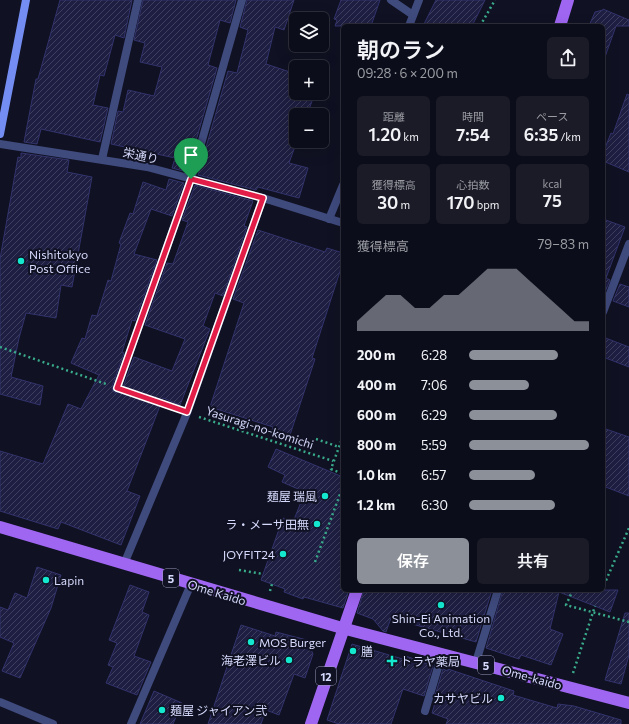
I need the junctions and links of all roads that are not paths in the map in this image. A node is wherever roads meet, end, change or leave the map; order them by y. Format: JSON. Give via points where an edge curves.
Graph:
{"nodes":[{"id":1,"x":26,"y":0,"type":"edge"},
{"id":2,"x":138,"y":0,"type":"edge"},
{"id":3,"x":242,"y":0,"type":"edge"},
{"id":4,"x":390,"y":0,"type":"edge"},
{"id":5,"x":419,"y":0,"type":"edge"},
{"id":6,"x":568,"y":0,"type":"edge"},
{"id":7,"x":413,"y":15,"type":"junction"},
{"id":8,"x":410,"y":24,"type":"edge"},
{"id":9,"x":561,"y":24,"type":"edge"},
{"id":10,"x":0,"y":134,"type":"edge"},
{"id":11,"x":0,"y":144,"type":"edge"},
{"id":12,"x":102,"y":159,"type":"junction"},
{"id":13,"x":191,"y":179,"type":"junction"},
{"id":14,"x":341,"y":190,"type":"edge"},
{"id":15,"x":263,"y":198,"type":"junction"},
{"id":16,"x":329,"y":219,"type":"junction"},
{"id":17,"x":341,"y":222,"type":"edge"},
{"id":18,"x":629,"y":244,"type":"edge"},
{"id":19,"x":605,"y":305,"type":"edge"},
{"id":20,"x":117,"y":388,"type":"road end"},
{"id":21,"x":0,"y":527,"type":"edge"},
{"id":22,"x":124,"y":564,"type":"junction"},
{"id":23,"x":191,"y":584,"type":"junction"},
{"id":24,"x":356,"y":592,"type":"edge"},
{"id":25,"x":497,"y":592,"type":"edge"},
{"id":26,"x":342,"y":628,"type":"junction"},
{"id":27,"x":442,"y":654,"type":"junction"},
{"id":28,"x":476,"y":662,"type":"junction"},
{"id":29,"x":0,"y":702,"type":"edge"},
{"id":30,"x":629,"y":703,"type":"edge"},
{"id":31,"x":425,"y":711,"type":"dead end"},
{"id":32,"x":53,"y":724,"type":"edge"},
{"id":33,"x":131,"y":724,"type":"edge"},
{"id":34,"x":311,"y":724,"type":"edge"}],
"edges":[{"from":1,"to":10,"type":"street"},
{"from":2,"to":12,"type":"street"},
{"from":3,"to":13,"type":"street"},
{"from":4,"to":7,"type":"street"},
{"from":5,"to":7,"type":"street"},
{"from":6,"to":9,"type":"main road"},
{"from":7,"to":8,"type":"street"},
{"from":11,"to":12,"type":"street","name":"栄通り"},
{"from":12,"to":13,"type":"street","name":"栄通り","via":[[147,167]]},
{"from":13,"to":15,"type":"street","name":"栄通り"},
{"from":13,"to":20,"type":"street"},
{"from":14,"to":16,"type":"street"},
{"from":15,"to":16,"type":"street","name":"栄通り"},
{"from":15,"to":22,"type":"street","via":[[187,412]]},
{"from":16,"to":17,"type":"street","name":"栄通り"},
{"from":18,"to":19,"type":"street"},
{"from":21,"to":22,"type":"main road","name":"Ome Kaido","number":"5"},
{"from":22,"to":23,"type":"main road","name":"Ome Kaido","number":"5"},
{"from":23,"to":26,"type":"main road","name":"Ome Kaido","number":"5"},
{"from":23,"to":33,"type":"street"},
{"from":24,"to":26,"type":"main road","number":"12"},
{"from":25,"to":28,"type":"street"},
{"from":26,"to":27,"type":"main road","name":"Ome-kaido","number":"5"},
{"from":26,"to":34,"type":"main road","number":"12"},
{"from":27,"to":28,"type":"main road","name":"Ome-kaido","number":"5"},
{"from":27,"to":31,"type":"street"},
{"from":28,"to":30,"type":"main road","name":"Ome-kaido","number":"5"},
{"from":29,"to":32,"type":"street"}]}
